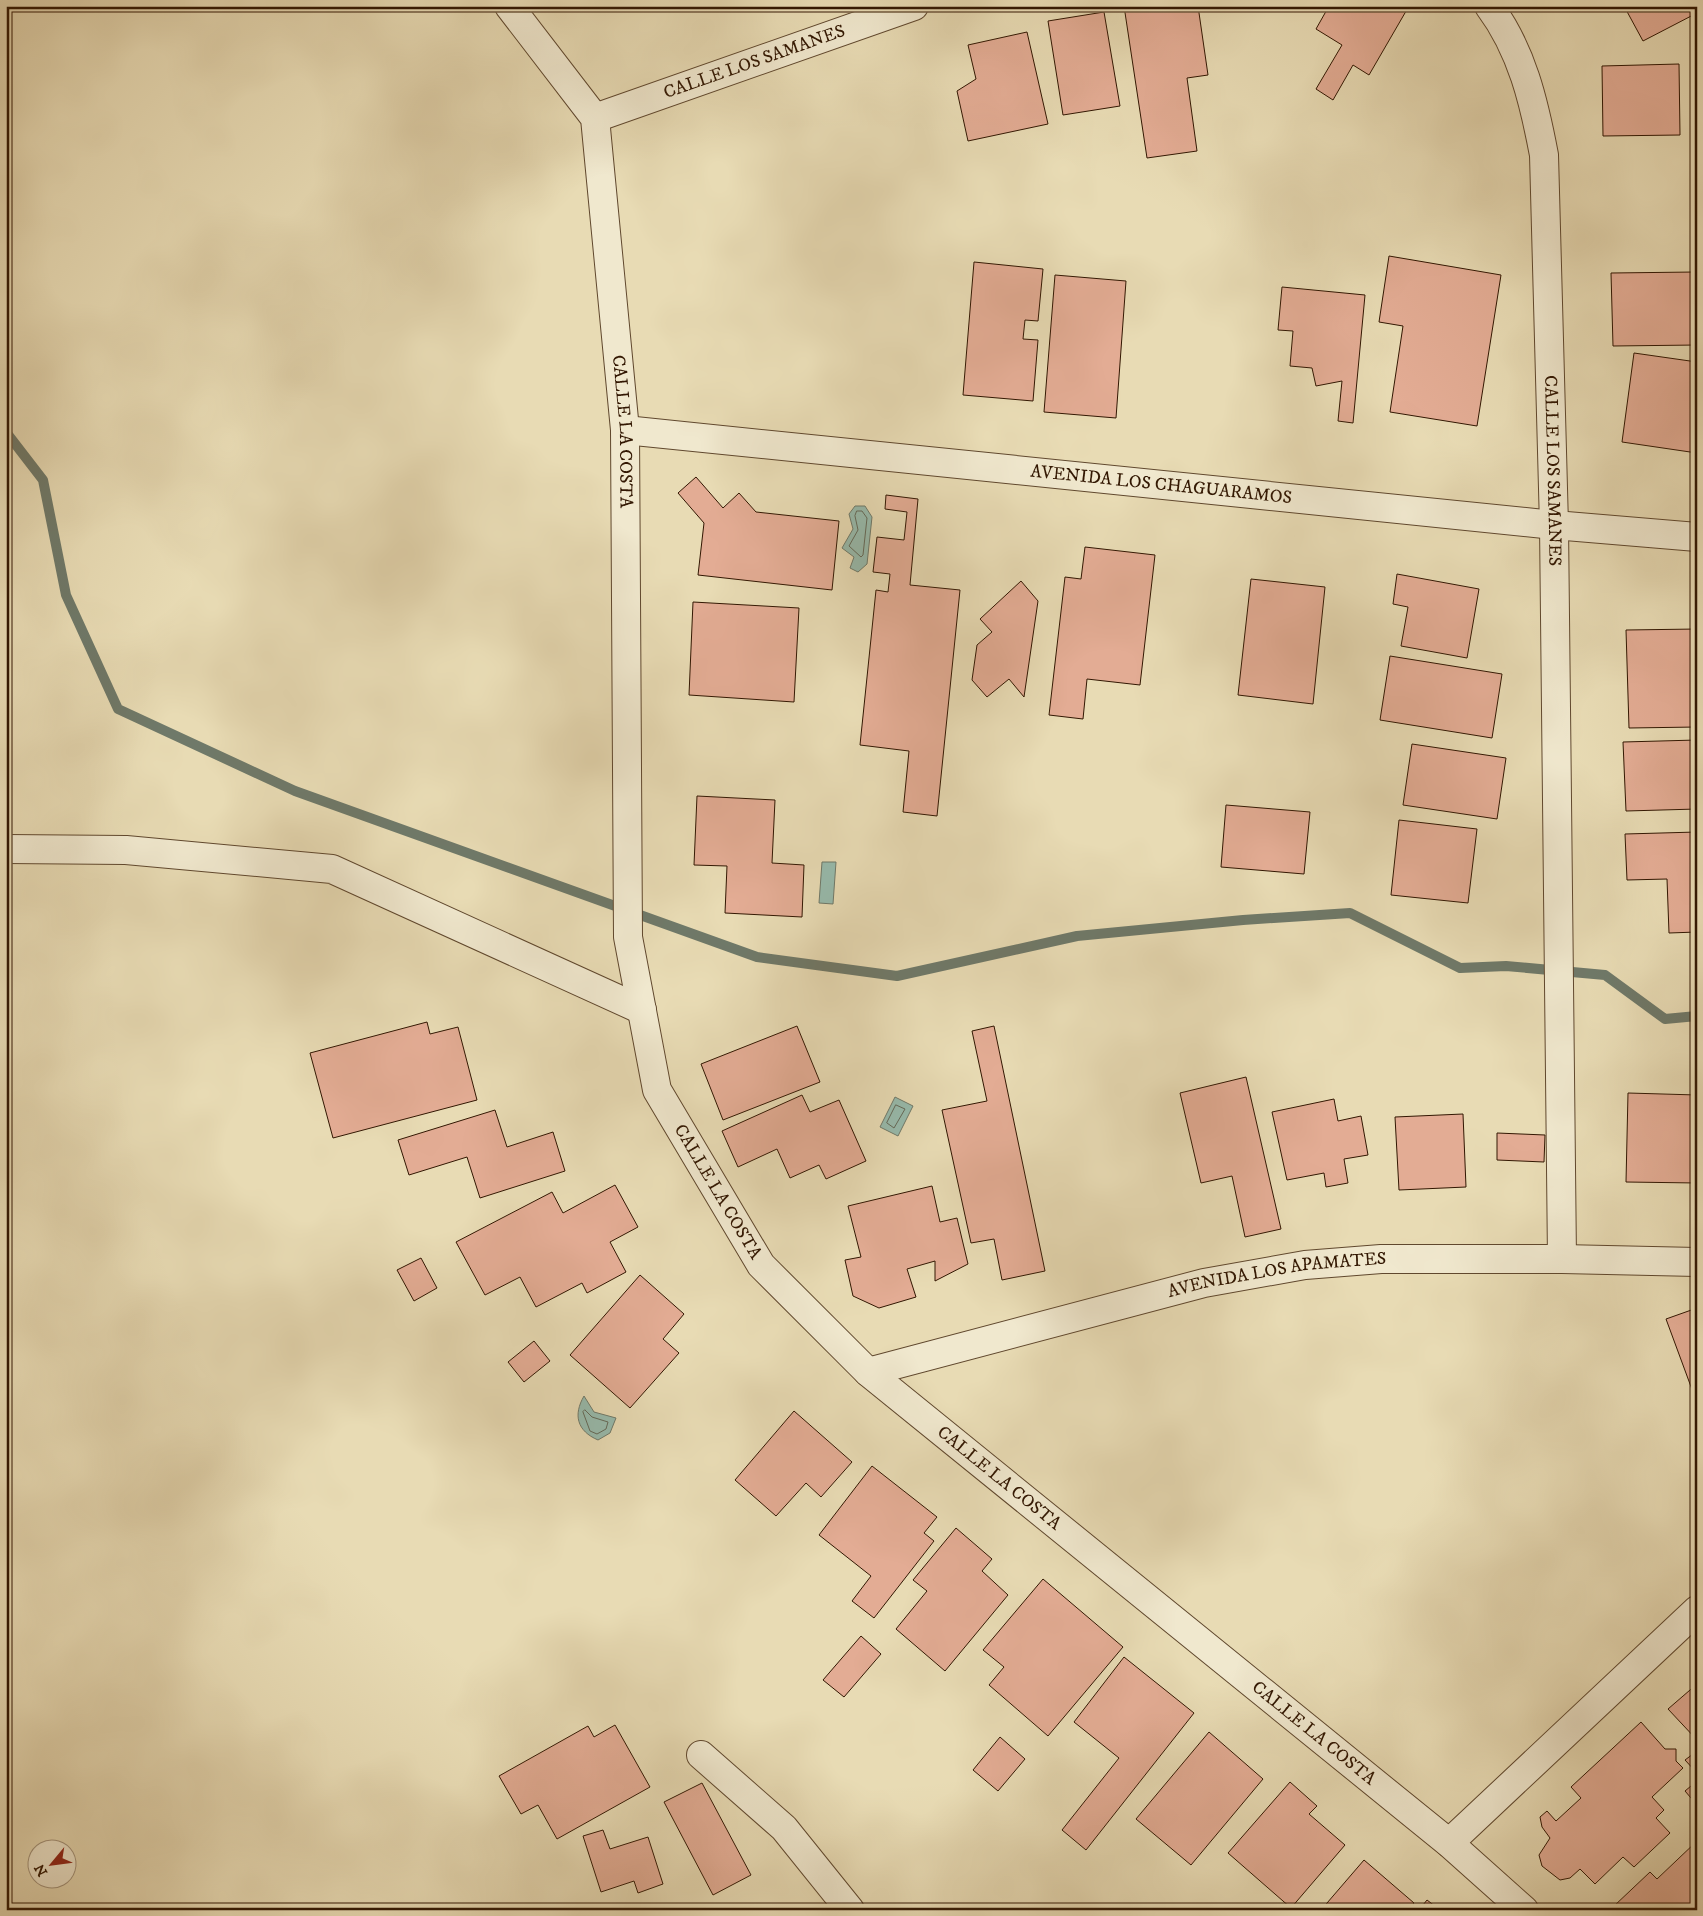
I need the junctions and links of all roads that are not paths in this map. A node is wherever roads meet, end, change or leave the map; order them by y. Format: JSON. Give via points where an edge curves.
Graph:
{"nodes":[{"id":1,"x":509,"y":6,"type":"edge"},
{"id":2,"x":914,"y":6,"type":"edge"},
{"id":3,"x":1489,"y":6,"type":"edge"},
{"id":4,"x":595,"y":118,"type":"junction"},
{"id":5,"x":624,"y":430,"type":"junction"},
{"id":6,"x":1554,"y":525,"type":"junction"},
{"id":7,"x":1697,"y":537,"type":"edge"},
{"id":8,"x":6,"y":849,"type":"edge"},
{"id":9,"x":642,"y":1010,"type":"junction"},
{"id":10,"x":1562,"y":1259,"type":"junction"},
{"id":11,"x":1697,"y":1262,"type":"edge"},
{"id":12,"x":868,"y":1372,"type":"junction"},
{"id":13,"x":1697,"y":1610,"type":"edge"},
{"id":14,"x":701,"y":1755,"type":"dead end"},
{"id":15,"x":1449,"y":1843,"type":"junction"},
{"id":16,"x":850,"y":1910,"type":"edge"},
{"id":17,"x":1524,"y":1910,"type":"edge"}],
"edges":[{"from":1,"to":4,"type":"street"},
{"from":2,"to":4,"type":"street","name":"CALLE LOS SAMANES"},
{"from":3,"to":6,"type":"street","name":"CALLE LOS SAMANES","via":[[1500,20],[1522,65],[1544,154]]},
{"from":4,"to":5,"type":"street","name":"CALLE LA COSTA"},
{"from":5,"to":6,"type":"street","name":"AVENIDA LOS CHAGUARAMOS"},
{"from":5,"to":9,"type":"street","name":"CALLE LA COSTA","via":[[628,937]]},
{"from":6,"to":7,"type":"street","name":"AVENIDA LOS CHAGUARAMOS"},
{"from":6,"to":10,"type":"street","name":"CALLE LOS SAMANES"},
{"from":8,"to":9,"type":"street","via":[[126,850],[332,869]]},
{"from":9,"to":12,"type":"street","name":"CALLE LA COSTA","via":[[657,1090],[761,1265]]},
{"from":10,"to":11,"type":"street","name":"AVENIDA LOS APAMATES"},
{"from":10,"to":12,"type":"street","name":"AVENIDA LOS APAMATES","via":[[1381,1259],[1258,1272],[1204,1283]]},
{"from":12,"to":15,"type":"street","name":"CALLE LA COSTA"},
{"from":13,"to":15,"type":"street"},
{"from":14,"to":16,"type":"street","via":[[784,1828]]},
{"from":15,"to":17,"type":"street","name":"CALLE LA COSTA"}]}
